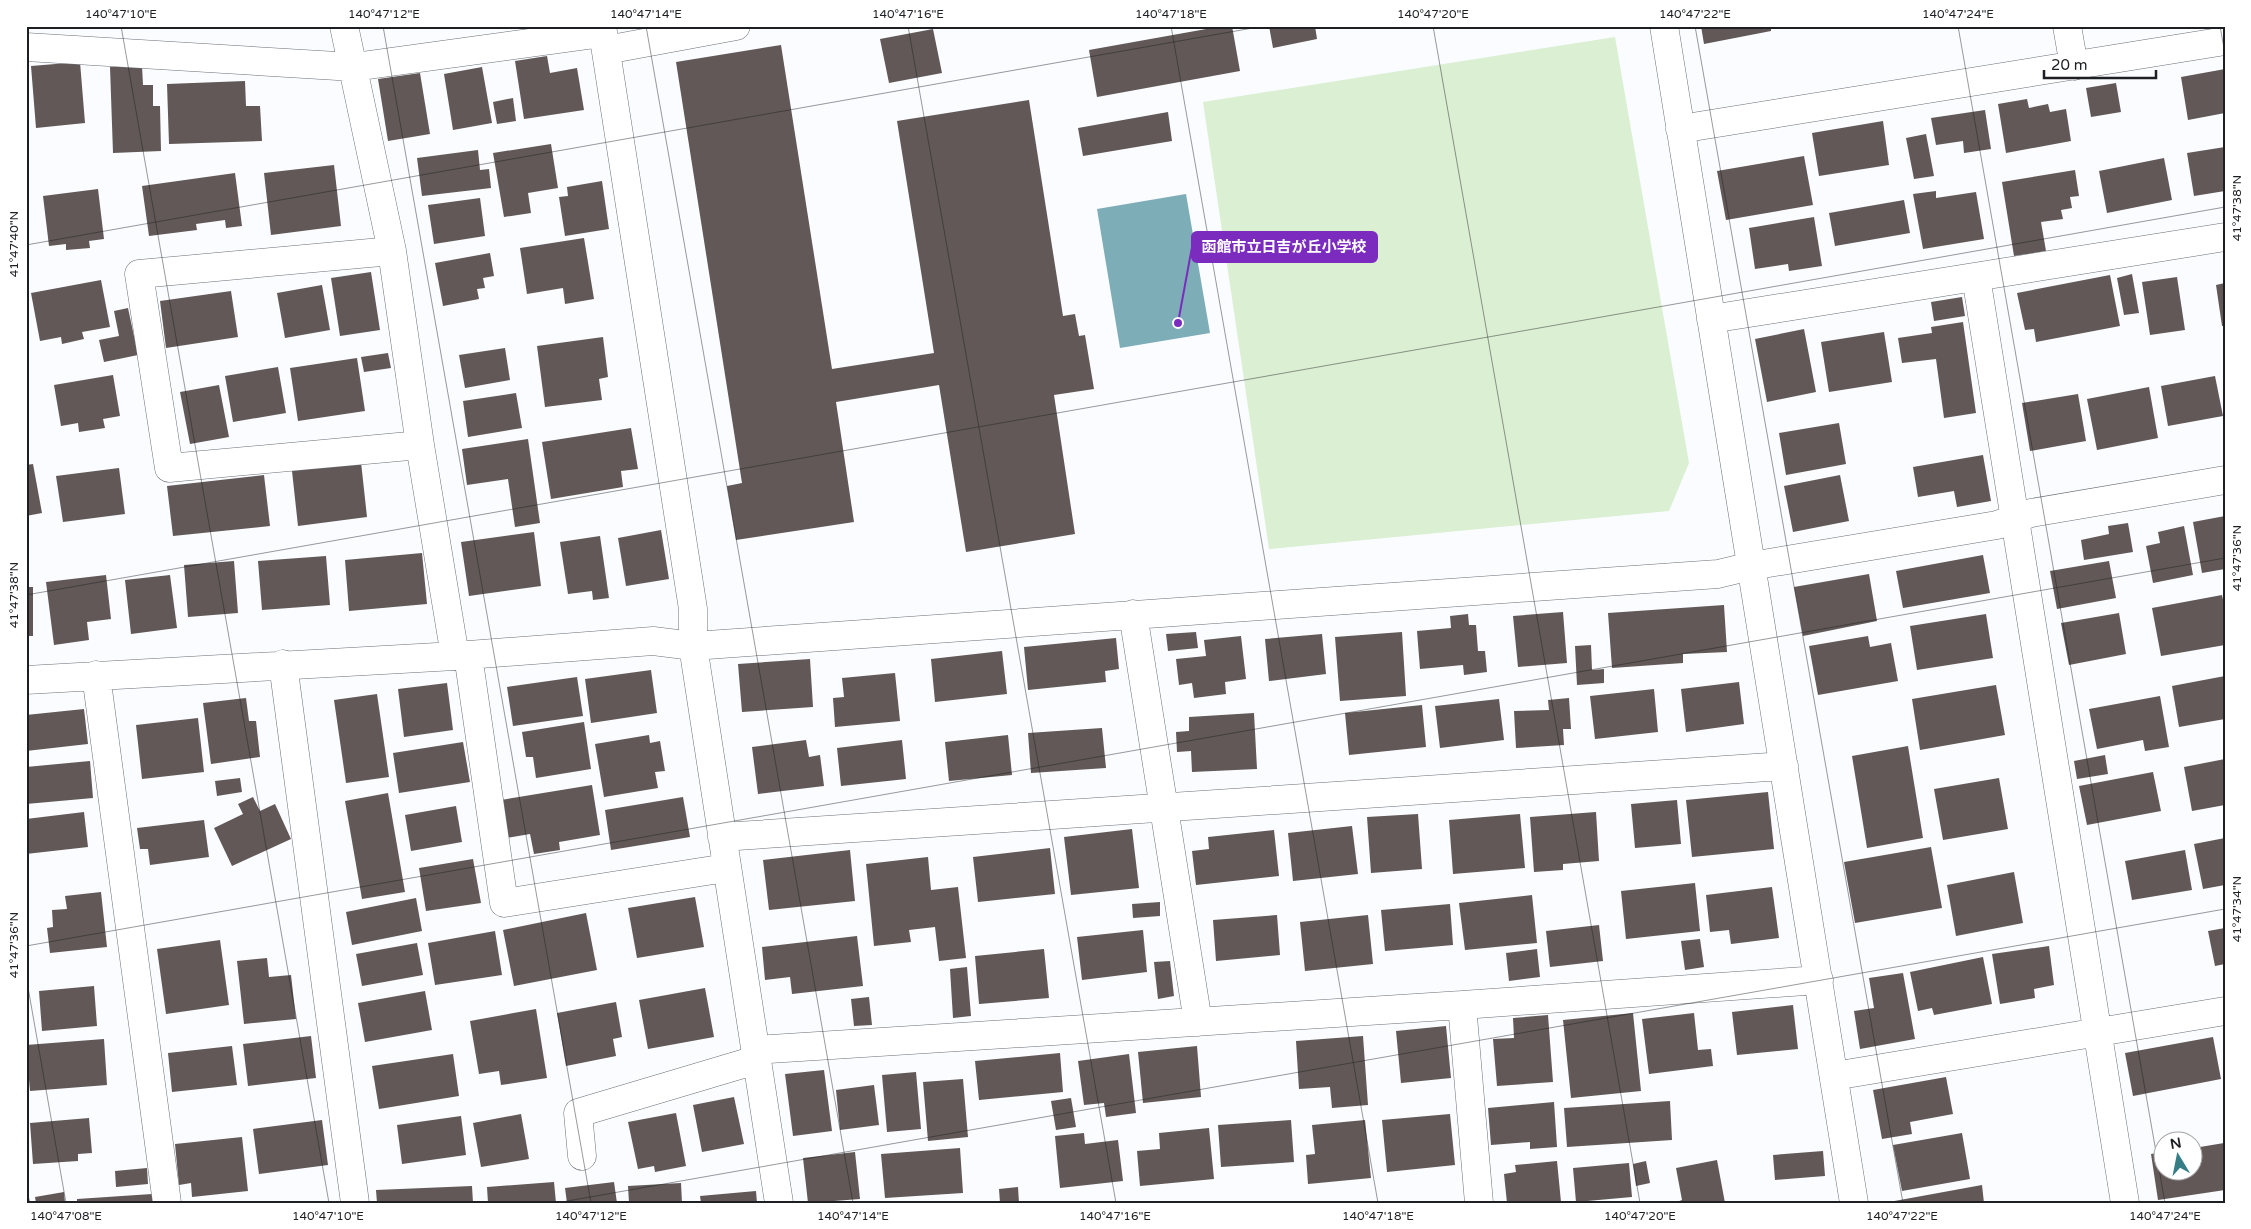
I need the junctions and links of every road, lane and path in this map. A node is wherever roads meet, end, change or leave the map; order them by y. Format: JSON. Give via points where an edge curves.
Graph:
{"nodes":[{"id":1,"x":344,"y":26,"type":"edge"},
{"id":2,"x":736,"y":26,"type":"edge"},
{"id":3,"x":1664,"y":26,"type":"edge"},
{"id":4,"x":2067,"y":26,"type":"edge"},
{"id":5,"x":604,"y":36,"type":"edge"},
{"id":6,"x":2225,"y":41,"type":"edge"},
{"id":7,"x":26,"y":46,"type":"edge"},
{"id":8,"x":2074,"y":66,"type":"junction"},
{"id":9,"x":354,"y":67,"type":"junction"},
{"id":10,"x":1680,"y":129,"type":"junction"},
{"id":11,"x":2225,"y":237,"type":"edge"},
{"id":12,"x":392,"y":251,"type":"junction"},
{"id":13,"x":1976,"y":277,"type":"junction"},
{"id":14,"x":1711,"y":319,"type":"junction"},
{"id":15,"x":420,"y":445,"type":"junction"},
{"id":16,"x":2225,"y":480,"type":"edge"},
{"id":17,"x":2015,"y":519,"type":"junction"},
{"id":18,"x":1751,"y":566,"type":"junction"},
{"id":19,"x":1133,"y":614,"type":"junction"},
{"id":20,"x":693,"y":646,"type":"junction"},
{"id":21,"x":461,"y":655,"type":"junction"},
{"id":22,"x":283,"y":664,"type":"junction"},
{"id":23,"x":96,"y":676,"type":"junction"},
{"id":24,"x":26,"y":680,"type":"edge"},
{"id":25,"x":1784,"y":766,"type":"junction"},
{"id":26,"x":1164,"y":807,"type":"junction"},
{"id":27,"x":722,"y":837,"type":"junction"},
{"id":28,"x":726,"y":868,"type":"junction"},
{"id":29,"x":1819,"y":980,"type":"junction"},
{"id":30,"x":1462,"y":1005,"type":"junction"},
{"id":31,"x":2225,"y":1011,"type":"edge"},
{"id":32,"x":1198,"y":1022,"type":"junction"},
{"id":33,"x":2097,"y":1032,"type":"junction"},
{"id":34,"x":756,"y":1055,"type":"junction"},
{"id":35,"x":1834,"y":1076,"type":"junction"},
{"id":36,"x":582,"y":1156,"type":"dead end"},
{"id":37,"x":167,"y":1203,"type":"edge"},
{"id":38,"x":355,"y":1203,"type":"edge"},
{"id":39,"x":779,"y":1203,"type":"edge"},
{"id":40,"x":1478,"y":1203,"type":"edge"},
{"id":41,"x":1854,"y":1203,"type":"edge"},
{"id":42,"x":2125,"y":1203,"type":"edge"}],
"edges":[{"from":1,"to":9,"type":"street"},
{"from":2,"to":5,"type":"street"},
{"from":3,"to":10,"type":"street"},
{"from":4,"to":8,"type":"street"},
{"from":5,"to":9,"type":"street"},
{"from":5,"to":20,"type":"street","via":[[693,609]]},
{"from":6,"to":8,"type":"street"},
{"from":7,"to":9,"type":"street"},
{"from":8,"to":10,"type":"street"},
{"from":9,"to":12,"type":"street"},
{"from":10,"to":14,"type":"street"},
{"from":11,"to":13,"type":"street"},
{"from":12,"to":15,"type":"street"},
{"from":12,"to":15,"type":"street","via":[[139,274],[169,468]]},
{"from":13,"to":14,"type":"street"},
{"from":13,"to":17,"type":"street"},
{"from":14,"to":18,"type":"street"},
{"from":15,"to":21,"type":"street"},
{"from":16,"to":17,"type":"street","via":[[2031,513]]},
{"from":17,"to":18,"type":"street"},
{"from":17,"to":33,"type":"street"},
{"from":18,"to":19,"type":"street","via":[[1718,574]]},
{"from":18,"to":25,"type":"street"},
{"from":19,"to":20,"type":"street"},
{"from":19,"to":26,"type":"street"},
{"from":20,"to":21,"type":"street","via":[[653,641]]},
{"from":20,"to":27,"type":"street"},
{"from":21,"to":22,"type":"street"},
{"from":21,"to":28,"type":"street","via":[[504,903]]},
{"from":22,"to":23,"type":"street"},
{"from":22,"to":38,"type":"street"},
{"from":23,"to":24,"type":"street"},
{"from":23,"to":37,"type":"street"},
{"from":25,"to":26,"type":"street"},
{"from":25,"to":29,"type":"street"},
{"from":26,"to":27,"type":"street"},
{"from":26,"to":32,"type":"street"},
{"from":27,"to":28,"type":"street"},
{"from":28,"to":34,"type":"street"},
{"from":29,"to":30,"type":"street"},
{"from":29,"to":35,"type":"street"},
{"from":30,"to":32,"type":"street"},
{"from":30,"to":40,"type":"street"},
{"from":31,"to":33,"type":"street"},
{"from":32,"to":34,"type":"street"},
{"from":33,"to":35,"type":"street"},
{"from":33,"to":42,"type":"street"},
{"from":34,"to":36,"type":"street","via":[[578,1113]]},
{"from":34,"to":39,"type":"street"},
{"from":35,"to":41,"type":"street"}]}
